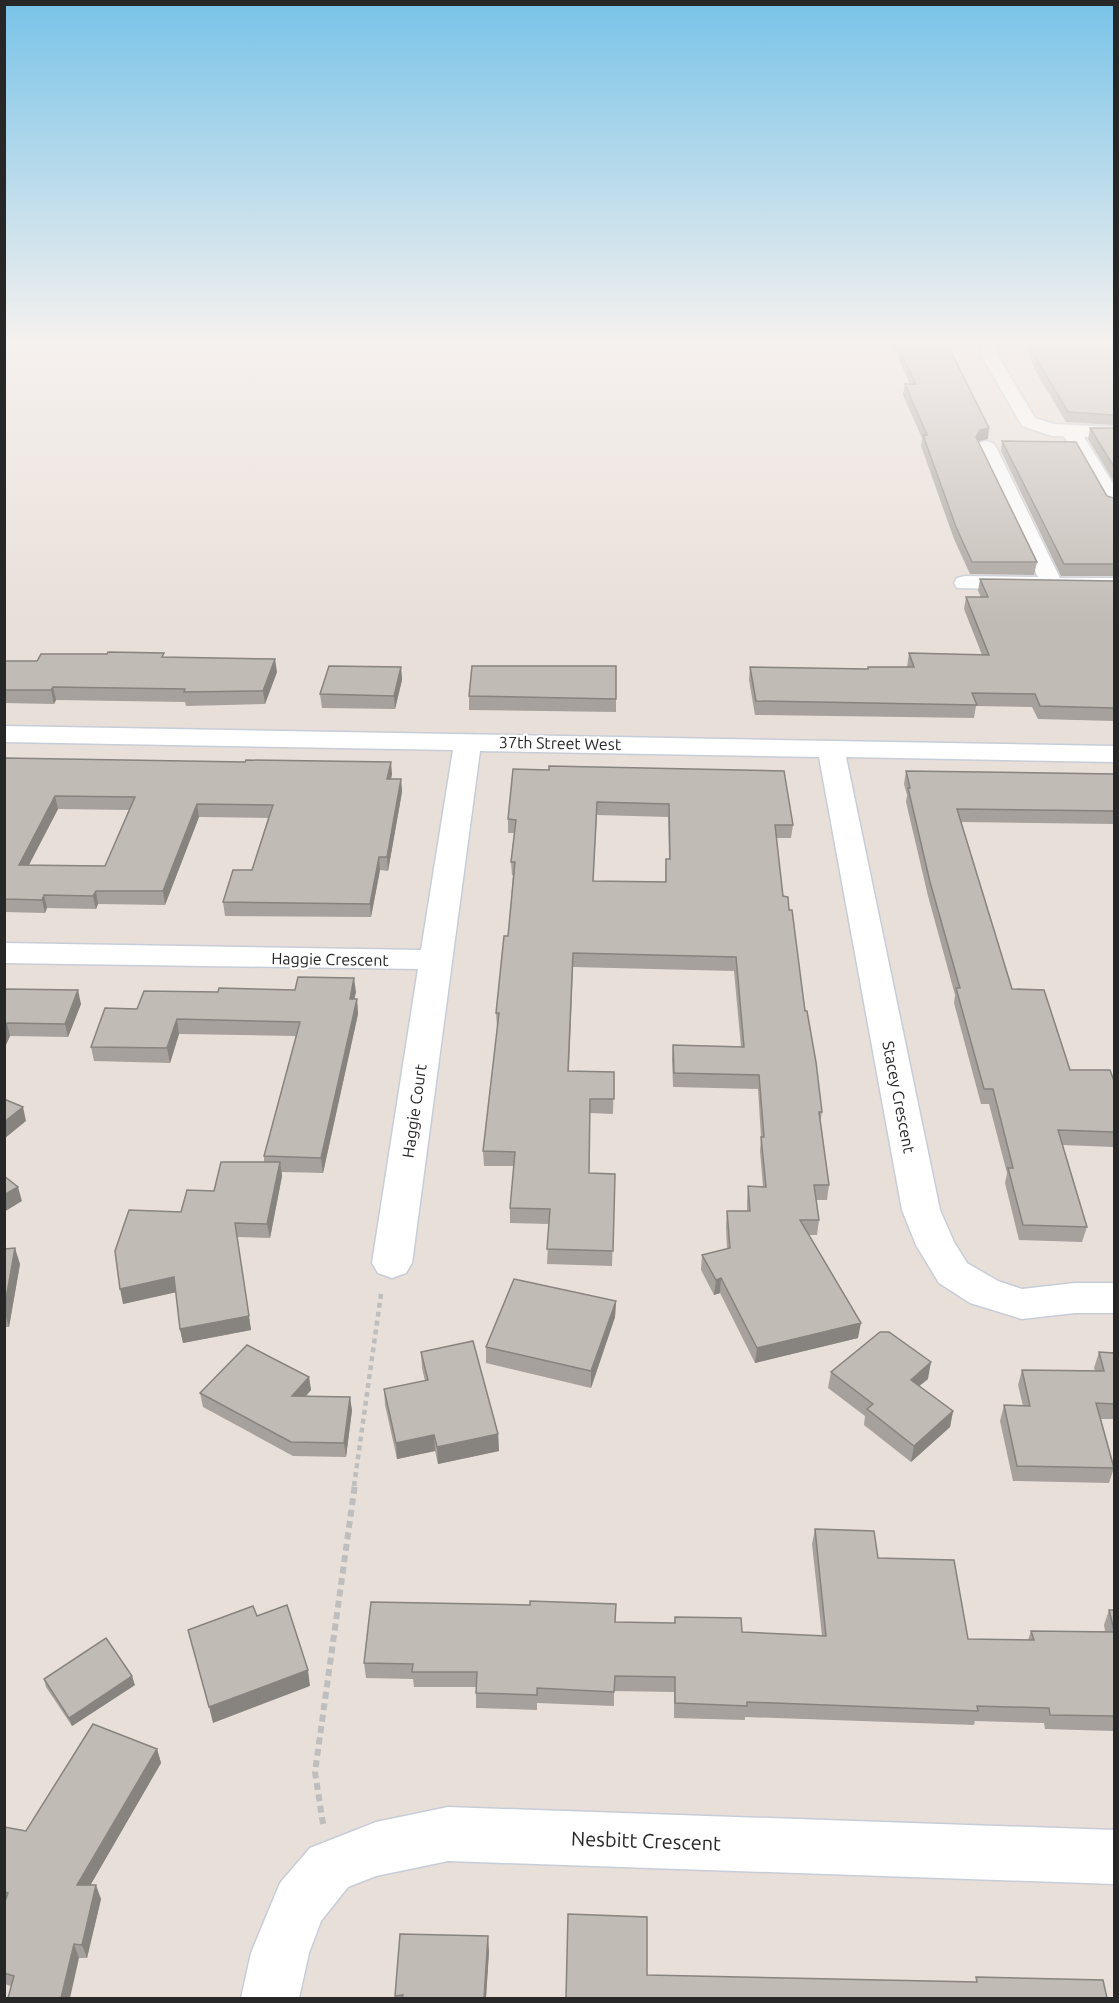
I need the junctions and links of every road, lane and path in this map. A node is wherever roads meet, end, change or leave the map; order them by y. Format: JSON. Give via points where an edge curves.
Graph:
{"nodes":[{"id":1,"x":1074,"y":436,"type":"edge"},
{"id":2,"x":986,"y":447,"type":"edge"},
{"id":3,"x":1114,"y":502,"type":"edge"},
{"id":4,"x":965,"y":583,"type":"dead end"},
{"id":5,"x":1052,"y":584,"type":"junction"},
{"id":6,"x":1114,"y":585,"type":"edge"},
{"id":7,"x":4,"y":734,"type":"edge"},
{"id":8,"x":468,"y":742,"type":"junction"},
{"id":9,"x":831,"y":749,"type":"junction"},
{"id":10,"x":1114,"y":754,"type":"edge"},
{"id":11,"x":4,"y":953,"type":"edge"},
{"id":12,"x":435,"y":960,"type":"junction"},
{"id":13,"x":392,"y":1263,"type":"dead end"},
{"id":14,"x":1114,"y":1298,"type":"edge"},
{"id":15,"x":377,"y":1329,"type":"dead end"},
{"id":16,"x":1114,"y":1857,"type":"edge"},
{"id":17,"x":329,"y":1867,"type":"junction"},
{"id":18,"x":270,"y":1998,"type":"edge"}],
"edges":[{"from":1,"to":3,"type":"street"},
{"from":2,"to":5,"type":"street"},
{"from":4,"to":5,"type":"street"},
{"from":5,"to":6,"type":"street"},
{"from":7,"to":8,"type":"street","name":"37th Street West"},
{"from":8,"to":9,"type":"street","name":"37th Street West"},
{"from":8,"to":12,"type":"street"},
{"from":9,"to":10,"type":"street","name":"37th Street West"},
{"from":9,"to":14,"type":"street","name":"Stacey Crescent","via":[[921,1210],[936,1245],[953,1273],[984,1292],[1022,1304]]},
{"from":11,"to":12,"type":"street","name":"Haggie Crescent"},
{"from":12,"to":13,"type":"street","name":"Haggie Court"},
{"from":15,"to":17,"type":"path","via":[[315,1772]]},
{"from":16,"to":17,"type":"street","name":"Nesbitt Crescent","via":[[448,1834],[376,1849]]},
{"from":17,"to":18,"type":"street","via":[[300,1903],[280,1953]]}]}
